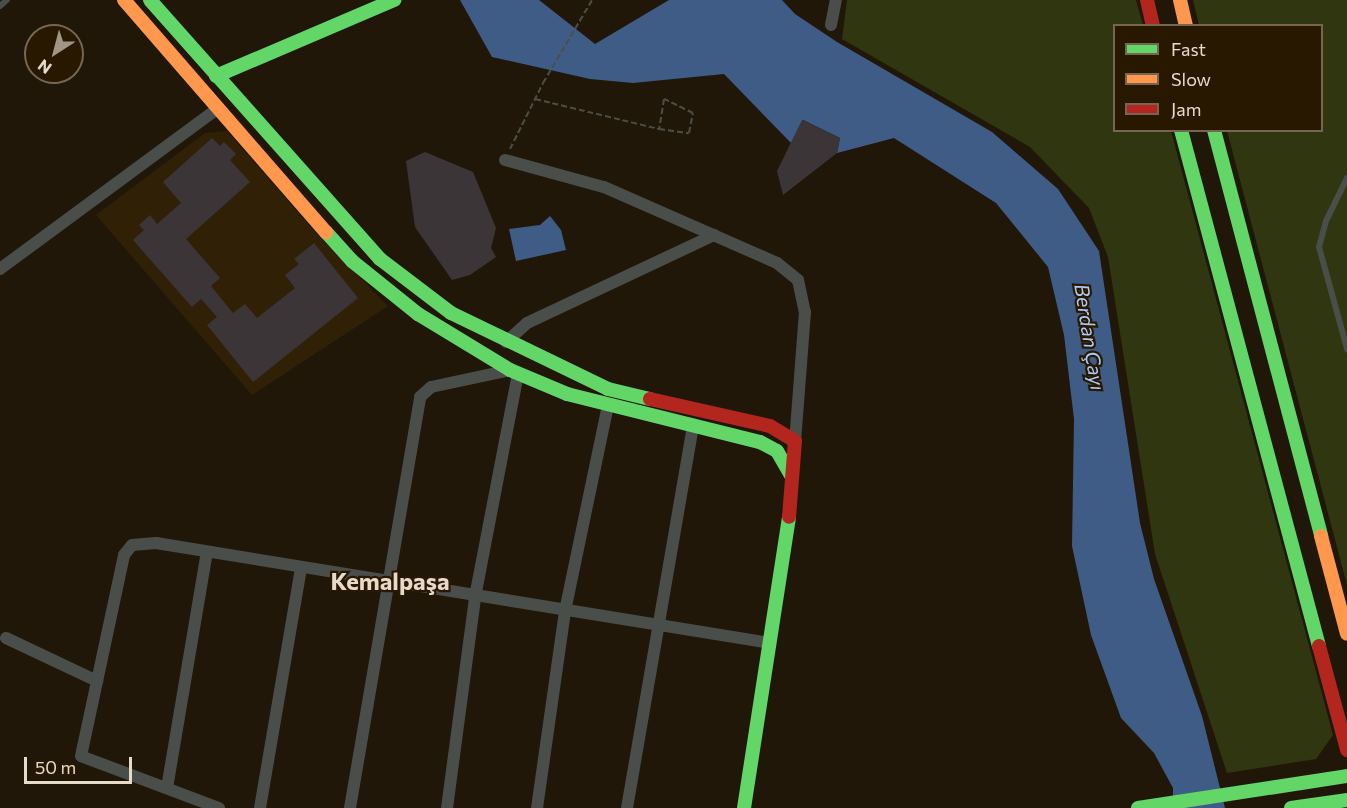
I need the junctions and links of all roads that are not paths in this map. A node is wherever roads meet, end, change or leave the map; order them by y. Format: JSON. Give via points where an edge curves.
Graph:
{"nodes":[{"id":1,"x":7,"y":0,"type":"edge"},
{"id":2,"x":124,"y":0,"type":"edge"},
{"id":3,"x":150,"y":0,"type":"edge"},
{"id":4,"x":836,"y":0,"type":"edge"},
{"id":5,"x":1146,"y":0,"type":"edge"},
{"id":6,"x":1180,"y":0,"type":"edge"},
{"id":7,"x":386,"y":2,"type":"edge"},
{"id":8,"x":0,"y":6,"type":"edge"},
{"id":9,"x":1152,"y":24,"type":"edge"},
{"id":10,"x":1186,"y":24,"type":"edge"},
{"id":11,"x":831,"y":25,"type":"dead end"},
{"id":12,"x":216,"y":76,"type":"junction"},
{"id":13,"x":218,"y":109,"type":"junction"},
{"id":14,"x":1182,"y":132,"type":"edge"},
{"id":15,"x":1215,"y":132,"type":"edge"},
{"id":16,"x":505,"y":160,"type":"road end"},
{"id":17,"x":1347,"y":178,"type":"edge"},
{"id":18,"x":714,"y":235,"type":"junction"},
{"id":19,"x":0,"y":269,"type":"edge"},
{"id":20,"x":506,"y":342,"type":"junction"},
{"id":21,"x":1347,"y":349,"type":"edge"},
{"id":22,"x":514,"y":372,"type":"junction"},
{"id":23,"x":608,"y":406,"type":"junction"},
{"id":24,"x":693,"y":426,"type":"junction"},
{"id":25,"x":795,"y":441,"type":"junction"},
{"id":26,"x":792,"y":477,"type":"junction"},
{"id":27,"x":207,"y":552,"type":"junction"},
{"id":28,"x":301,"y":569,"type":"junction"},
{"id":29,"x":387,"y":583,"type":"junction"},
{"id":30,"x":475,"y":597,"type":"junction"},
{"id":31,"x":565,"y":611,"type":"junction"},
{"id":32,"x":656,"y":625,"type":"junction"},
{"id":33,"x":1347,"y":634,"type":"edge"},
{"id":34,"x":6,"y":638,"type":"dead end"},
{"id":35,"x":770,"y":643,"type":"junction"},
{"id":36,"x":97,"y":681,"type":"junction"},
{"id":37,"x":1347,"y":750,"type":"edge"},
{"id":38,"x":1347,"y":776,"type":"edge"},
{"id":39,"x":167,"y":788,"type":"junction"},
{"id":40,"x":1347,"y":800,"type":"edge"},
{"id":41,"x":219,"y":808,"type":"edge"},
{"id":42,"x":260,"y":808,"type":"edge"},
{"id":43,"x":350,"y":808,"type":"edge"},
{"id":44,"x":447,"y":808,"type":"edge"},
{"id":45,"x":537,"y":808,"type":"edge"},
{"id":46,"x":627,"y":808,"type":"edge"},
{"id":47,"x":744,"y":808,"type":"edge"},
{"id":48,"x":1138,"y":808,"type":"edge"},
{"id":49,"x":1292,"y":808,"type":"edge"}],
"edges":[{"from":1,"to":8,"type":"lane"},
{"from":2,"to":13,"type":"street"},
{"from":3,"to":12,"type":"street"},
{"from":4,"to":11,"type":"street"},
{"from":5,"to":9,"type":"street"},
{"from":6,"to":10,"type":"street"},
{"from":7,"to":12,"type":"street"},
{"from":12,"to":20,"type":"street","via":[[380,259],[451,313]]},
{"from":13,"to":19,"type":"street"},
{"from":13,"to":22,"type":"street","via":[[352,261],[418,314]]},
{"from":14,"to":37,"type":"street"},
{"from":15,"to":33,"type":"street"},
{"from":16,"to":18,"type":"street","via":[[604,187]]},
{"from":17,"to":21,"type":"lane","via":[[1326,221],[1319,247]]},
{"from":18,"to":20,"type":"street","via":[[527,323]]},
{"from":18,"to":25,"type":"street","via":[[777,262],[798,280],[806,312]]},
{"from":20,"to":25,"type":"street","via":[[608,389],[770,426]]},
{"from":22,"to":23,"type":"street"},
{"from":22,"to":29,"type":"street","via":[[424,391]]},
{"from":22,"to":30,"type":"street"},
{"from":23,"to":24,"type":"street"},
{"from":23,"to":31,"type":"street"},
{"from":24,"to":26,"type":"street","via":[[760,442],[777,451]]},
{"from":24,"to":32,"type":"street"},
{"from":25,"to":26,"type":"street"},
{"from":26,"to":35,"type":"street","via":[[794,488]]},
{"from":27,"to":28,"type":"street"},
{"from":27,"to":36,"type":"street","via":[[156,543],[132,545],[124,555]]},
{"from":27,"to":39,"type":"street"},
{"from":28,"to":29,"type":"street"},
{"from":28,"to":42,"type":"street"},
{"from":29,"to":30,"type":"street"},
{"from":29,"to":43,"type":"street"},
{"from":30,"to":31,"type":"street"},
{"from":30,"to":44,"type":"street"},
{"from":31,"to":32,"type":"street"},
{"from":31,"to":45,"type":"street"},
{"from":32,"to":35,"type":"street"},
{"from":32,"to":46,"type":"street"},
{"from":34,"to":36,"type":"street"},
{"from":35,"to":47,"type":"street"},
{"from":36,"to":39,"type":"street","via":[[81,756]]},
{"from":38,"to":48,"type":"street"},
{"from":39,"to":41,"type":"street"},
{"from":40,"to":49,"type":"street"}]}
